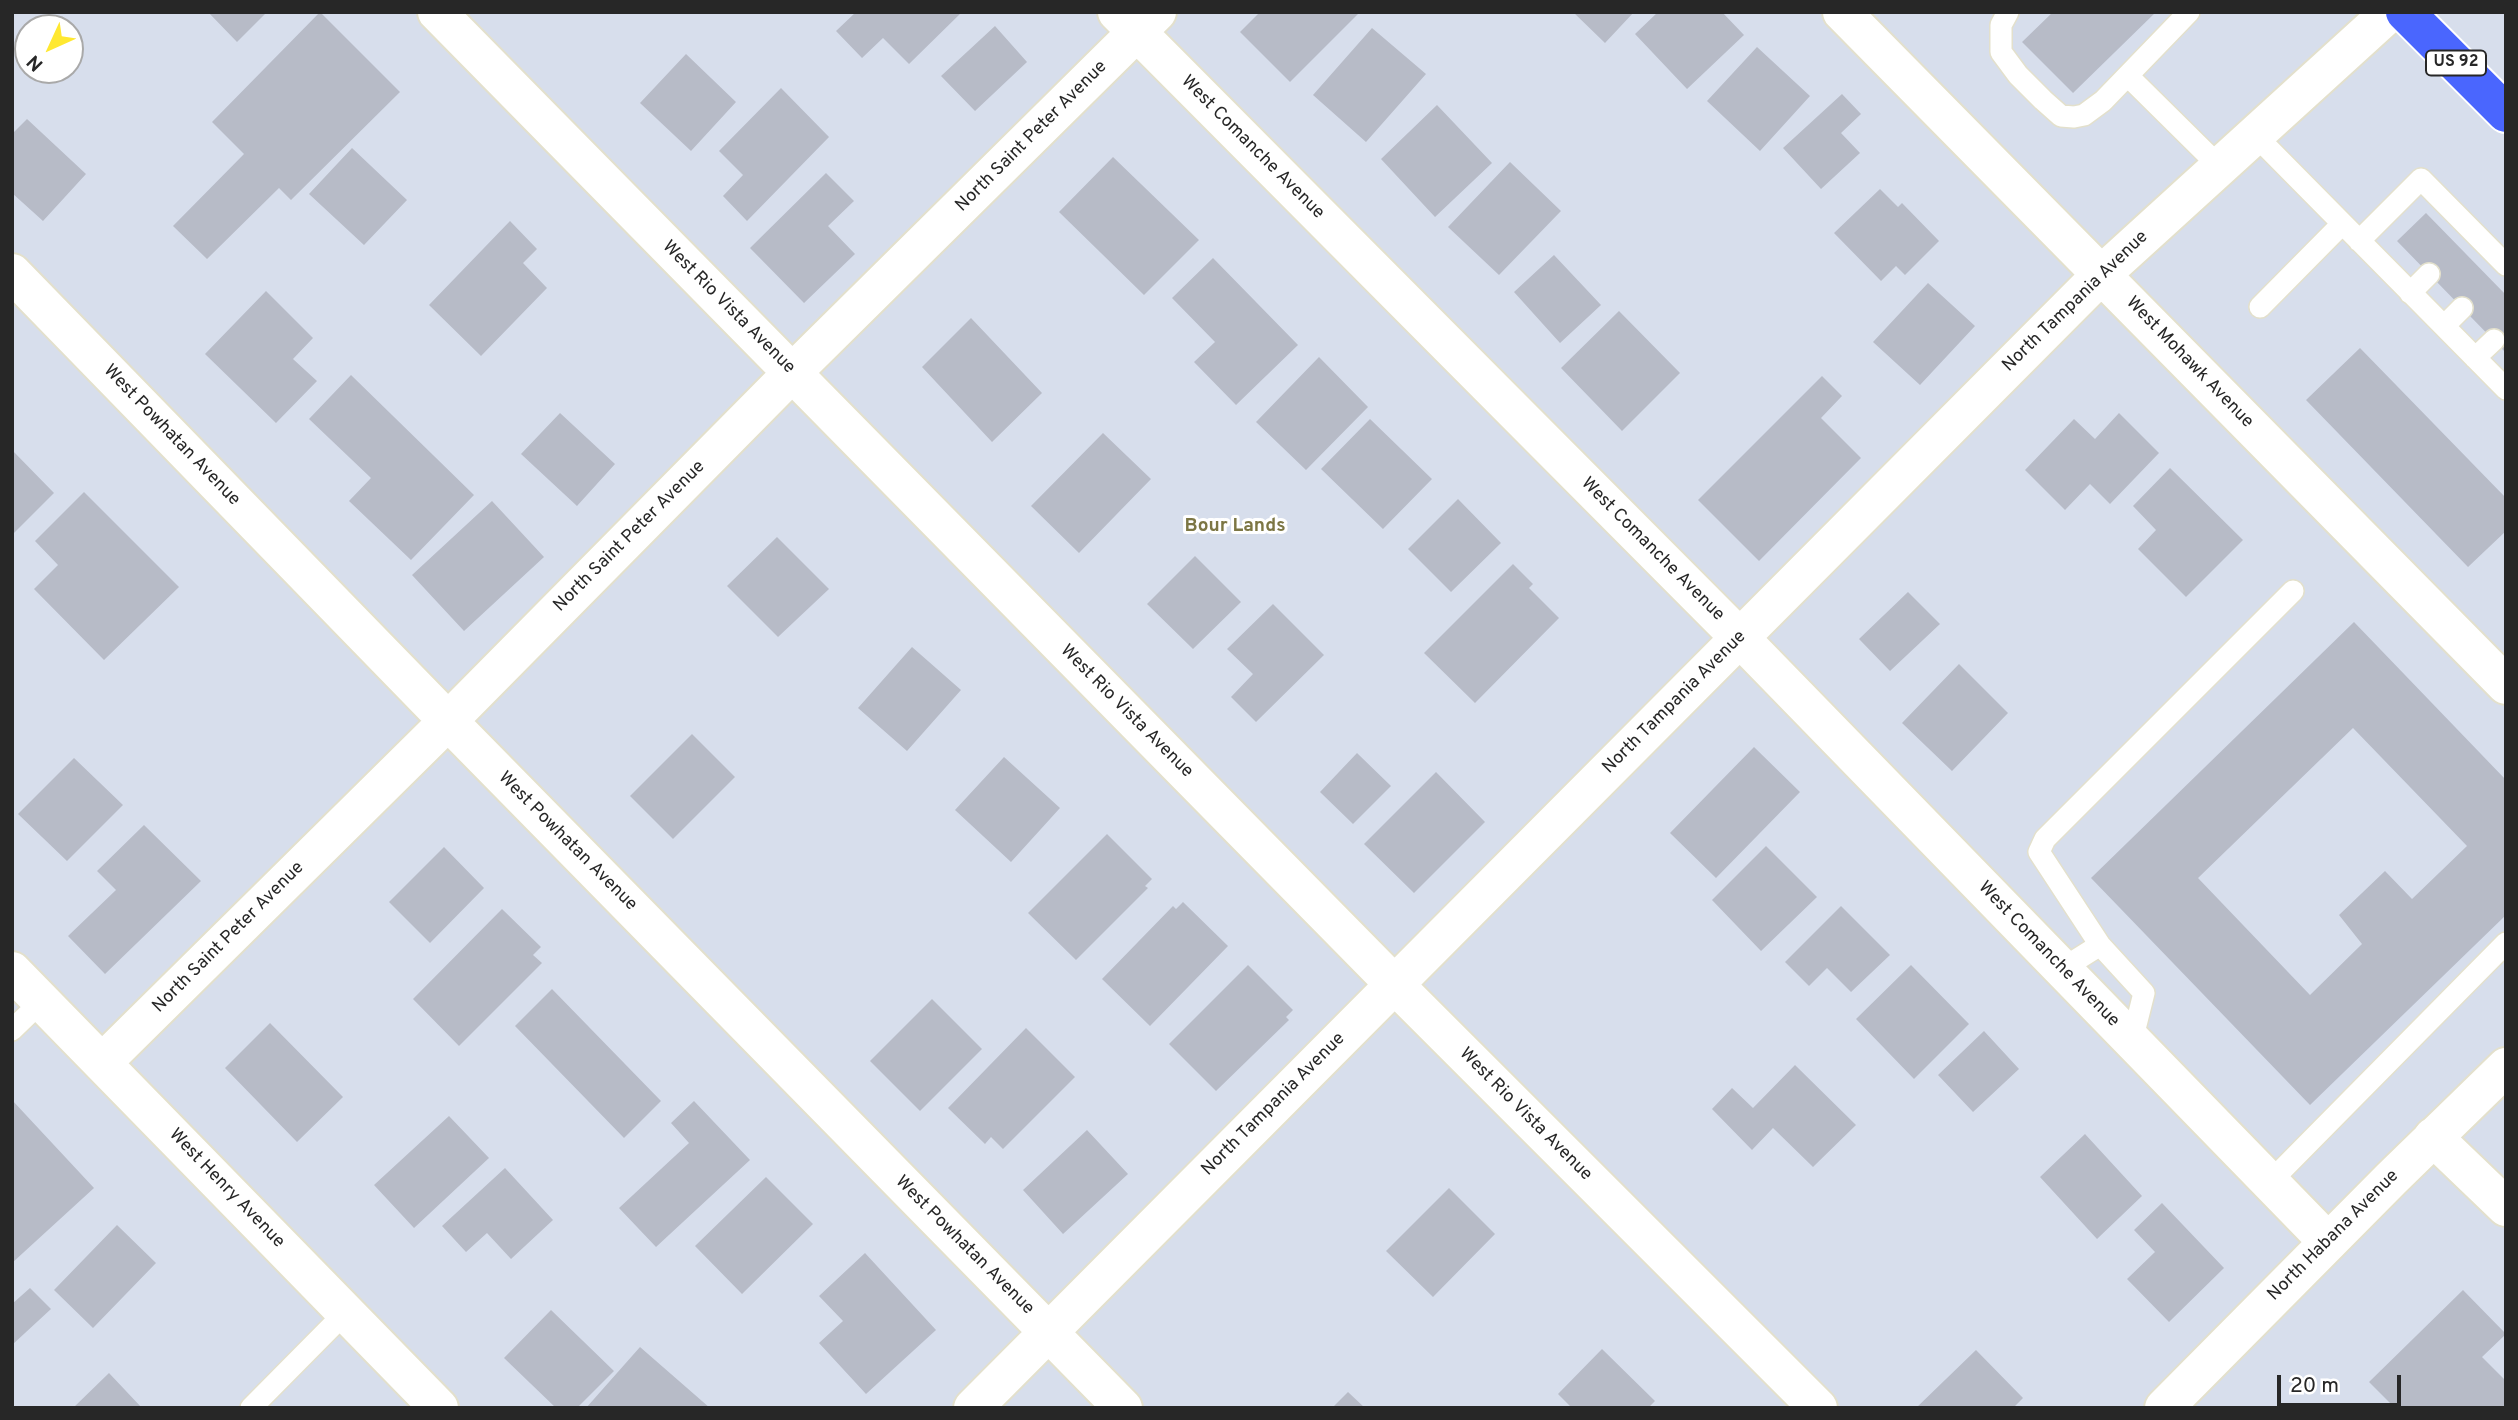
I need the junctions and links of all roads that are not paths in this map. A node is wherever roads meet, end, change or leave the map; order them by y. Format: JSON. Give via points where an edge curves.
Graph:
{"nodes":[{"id":1,"x":437,"y":12,"type":"edge"},
{"id":2,"x":1842,"y":12,"type":"edge"},
{"id":3,"x":2008,"y":12,"type":"edge"},
{"id":4,"x":2189,"y":12,"type":"edge"},
{"id":5,"x":2390,"y":12,"type":"edge"},
{"id":6,"x":2405,"y":12,"type":"edge"},
{"id":7,"x":1137,"y":19,"type":"edge"},
{"id":8,"x":2127,"y":76,"type":"junction"},
{"id":9,"x":2506,"y":113,"type":"edge"},
{"id":10,"x":2255,"y":135,"type":"junction"},
{"id":11,"x":2220,"y":167,"type":"junction"},
{"id":12,"x":2342,"y":224,"type":"junction"},
{"id":13,"x":2359,"y":241,"type":"junction"},
{"id":14,"x":2501,"y":270,"type":"edge"},
{"id":15,"x":12,"y":273,"type":"edge"},
{"id":16,"x":2102,"y":274,"type":"junction"},
{"id":17,"x":2430,"y":274,"type":"dead end"},
{"id":18,"x":2410,"y":293,"type":"junction"},
{"id":19,"x":2260,"y":307,"type":"dead end"},
{"id":20,"x":2462,"y":308,"type":"dead end"},
{"id":21,"x":2444,"y":326,"type":"junction"},
{"id":22,"x":2494,"y":340,"type":"dead end"},
{"id":23,"x":2475,"y":358,"type":"junction"},
{"id":24,"x":792,"y":373,"type":"junction"},
{"id":25,"x":2505,"y":388,"type":"edge"},
{"id":26,"x":2293,"y":591,"type":"dead end"},
{"id":27,"x":1740,"y":638,"type":"junction"},
{"id":28,"x":2506,"y":685,"type":"edge"},
{"id":29,"x":448,"y":721,"type":"junction"},
{"id":30,"x":2506,"y":943,"type":"edge"},
{"id":31,"x":2100,"y":945,"type":"junction"},
{"id":32,"x":2062,"y":970,"type":"junction"},
{"id":33,"x":12,"y":971,"type":"edge"},
{"id":34,"x":1394,"y":984,"type":"junction"},
{"id":35,"x":42,"y":1001,"type":"junction"},
{"id":36,"x":12,"y":1030,"type":"edge"},
{"id":37,"x":2132,"y":1041,"type":"junction"},
{"id":38,"x":103,"y":1062,"type":"junction"},
{"id":39,"x":2506,"y":1067,"type":"edge"},
{"id":40,"x":2434,"y":1137,"type":"junction"},
{"id":41,"x":2270,"y":1182,"type":"junction"},
{"id":42,"x":2506,"y":1207,"type":"edge"},
{"id":43,"x":2328,"y":1242,"type":"junction"},
{"id":44,"x":346,"y":1312,"type":"junction"},
{"id":45,"x":1048,"y":1332,"type":"junction"},
{"id":46,"x":251,"y":1408,"type":"edge"},
{"id":47,"x":439,"y":1408,"type":"edge"},
{"id":48,"x":972,"y":1408,"type":"edge"},
{"id":49,"x":1124,"y":1408,"type":"edge"},
{"id":50,"x":1818,"y":1408,"type":"edge"},
{"id":51,"x":2164,"y":1408,"type":"edge"}],
"edges":[{"from":1,"to":24,"type":"street","name":"West Rio Vista Avenue"},
{"from":2,"to":16,"type":"street","name":"West Mohawk Avenue"},
{"from":3,"to":8,"type":"lane","via":[[2001,25],[2001,52],[2061,116],[2084,116]]},
{"from":4,"to":8,"type":"lane"},
{"from":5,"to":10,"type":"street","name":"North Tampania Avenue"},
{"from":6,"to":9,"type":"main road","number":"US 92"},
{"from":7,"to":24,"type":"street","name":"North Saint Peter Avenue"},
{"from":7,"to":27,"type":"street","name":"West Comanche Avenue"},
{"from":8,"to":11,"type":"lane"},
{"from":10,"to":11,"type":"street","name":"North Tampania Avenue"},
{"from":10,"to":12,"type":"lane"},
{"from":11,"to":16,"type":"street","name":"North Tampania Avenue"},
{"from":12,"to":13,"type":"lane"},
{"from":12,"to":19,"type":"lane"},
{"from":13,"to":14,"type":"lane","via":[[2421,179],[2466,239]]},
{"from":13,"to":18,"type":"lane"},
{"from":15,"to":29,"type":"street","name":"West Powhatan Avenue"},
{"from":16,"to":27,"type":"street","name":"North Tampania Avenue"},
{"from":16,"to":28,"type":"street","name":"West Mohawk Avenue"},
{"from":17,"to":18,"type":"lane"},
{"from":18,"to":21,"type":"lane"},
{"from":20,"to":21,"type":"lane"},
{"from":21,"to":23,"type":"lane"},
{"from":22,"to":23,"type":"lane"},
{"from":23,"to":25,"type":"lane"},
{"from":24,"to":29,"type":"street","name":"North Saint Peter Avenue"},
{"from":24,"to":34,"type":"street","name":"West Rio Vista Avenue"},
{"from":26,"to":31,"type":"lane","via":[[2045,839],[2039,852]]},
{"from":27,"to":32,"type":"street","name":"West Comanche Avenue"},
{"from":27,"to":34,"type":"street","name":"North Tampania Avenue"},
{"from":29,"to":38,"type":"street","name":"North Saint Peter Avenue"},
{"from":29,"to":45,"type":"street","name":"West Powhatan Avenue"},
{"from":30,"to":41,"type":"lane"},
{"from":31,"to":32,"type":"lane"},
{"from":31,"to":37,"type":"lane","via":[[2144,993]]},
{"from":32,"to":37,"type":"street","name":"West Comanche Avenue"},
{"from":33,"to":35,"type":"street","name":"West Henry Avenue"},
{"from":34,"to":45,"type":"street","name":"North Tampania Avenue"},
{"from":34,"to":50,"type":"street","name":"West Rio Vista Avenue"},
{"from":35,"to":36,"type":"lane"},
{"from":35,"to":38,"type":"street","name":"West Henry Avenue"},
{"from":37,"to":41,"type":"street","name":"West Comanche Avenue"},
{"from":38,"to":44,"type":"street","name":"West Henry Avenue"},
{"from":39,"to":40,"type":"street","name":"North Habana Avenue"},
{"from":40,"to":42,"type":"street"},
{"from":40,"to":43,"type":"street","name":"North Habana Avenue"},
{"from":41,"to":43,"type":"street","name":"West Comanche Avenue"},
{"from":43,"to":51,"type":"street","name":"North Habana Avenue"},
{"from":44,"to":46,"type":"lane"},
{"from":44,"to":47,"type":"street","name":"West Henry Avenue"},
{"from":45,"to":48,"type":"street","name":"North Tampania Avenue"},
{"from":45,"to":49,"type":"street","name":"West Powhatan Avenue"}]}
